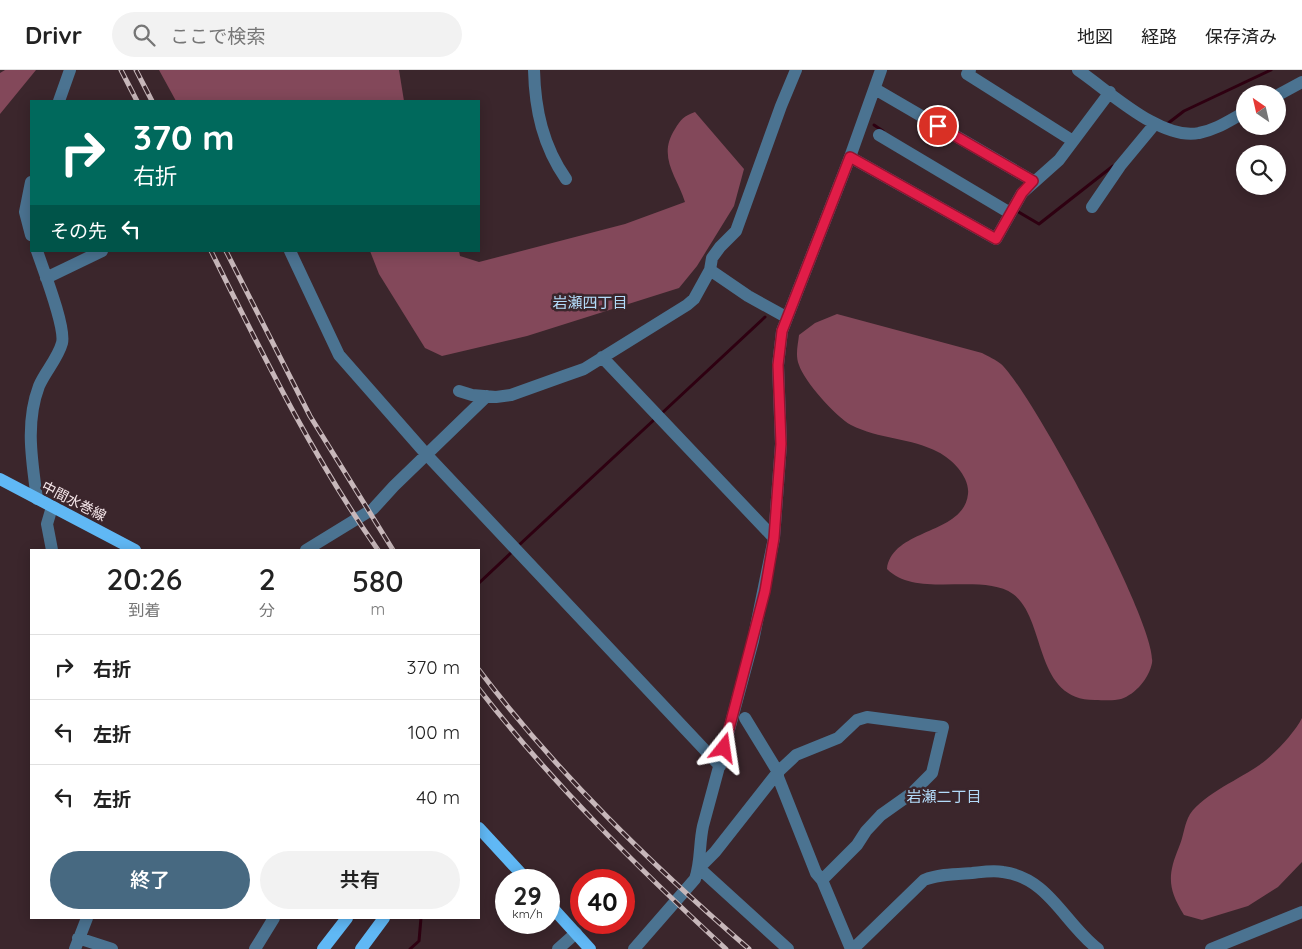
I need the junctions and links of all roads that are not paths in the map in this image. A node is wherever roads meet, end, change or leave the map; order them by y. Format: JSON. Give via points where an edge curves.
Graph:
{"nodes":[{"id":1,"x":70,"y":70,"type":"edge"},
{"id":2,"x":534,"y":70,"type":"edge"},
{"id":3,"x":796,"y":70,"type":"edge"},
{"id":4,"x":881,"y":70,"type":"edge"},
{"id":5,"x":970,"y":70,"type":"edge"},
{"id":6,"x":1078,"y":70,"type":"edge"},
{"id":7,"x":1302,"y":82,"type":"edge"},
{"id":8,"x":875,"y":89,"type":"junction"},
{"id":9,"x":1286,"y":91,"type":"edge"},
{"id":10,"x":1110,"y":92,"type":"junction"},
{"id":11,"x":59,"y":100,"type":"edge"},
{"id":12,"x":1236,"y":117,"type":"edge"},
{"id":13,"x":1154,"y":125,"type":"junction"},
{"id":14,"x":879,"y":135,"type":"dead end"},
{"id":15,"x":1074,"y":141,"type":"junction"},
{"id":16,"x":850,"y":157,"type":"junction"},
{"id":17,"x":566,"y":180,"type":"dead end"},
{"id":18,"x":1033,"y":181,"type":"junction"},
{"id":19,"x":30,"y":187,"type":"edge"},
{"id":20,"x":1092,"y":207,"type":"dead end"},
{"id":21,"x":1010,"y":213,"type":"junction"},
{"id":22,"x":30,"y":231,"type":"edge"},
{"id":23,"x":37,"y":252,"type":"edge"},
{"id":24,"x":100,"y":252,"type":"edge"},
{"id":25,"x":290,"y":252,"type":"edge"},
{"id":26,"x":710,"y":270,"type":"junction"},
{"id":27,"x":46,"y":278,"type":"junction"},
{"id":28,"x":786,"y":317,"type":"junction"},
{"id":29,"x":602,"y":356,"type":"junction"},
{"id":30,"x":459,"y":391,"type":"dead end"},
{"id":31,"x":487,"y":396,"type":"junction"},
{"id":32,"x":426,"y":454,"type":"junction"},
{"id":33,"x":0,"y":479,"type":"edge"},
{"id":34,"x":37,"y":499,"type":"junction"},
{"id":35,"x":52,"y":507,"type":"junction"},
{"id":36,"x":774,"y":538,"type":"junction"},
{"id":37,"x":52,"y":549,"type":"edge"},
{"id":38,"x":133,"y":549,"type":"edge"},
{"id":39,"x":308,"y":549,"type":"edge"},
{"id":40,"x":745,"y":718,"type":"dead end"},
{"id":41,"x":720,"y":766,"type":"junction"},
{"id":42,"x":778,"y":772,"type":"junction"},
{"id":43,"x":480,"y":829,"type":"edge"},
{"id":44,"x":699,"y":868,"type":"junction"},
{"id":45,"x":517,"y":869,"type":"edge"},
{"id":46,"x":822,"y":880,"type":"junction"},
{"id":47,"x":1302,"y":912,"type":"edge"},
{"id":48,"x":560,"y":916,"type":"edge"},
{"id":49,"x":87,"y":919,"type":"edge"},
{"id":50,"x":273,"y":919,"type":"edge"},
{"id":51,"x":347,"y":919,"type":"edge"},
{"id":52,"x":383,"y":919,"type":"edge"},
{"id":53,"x":570,"y":927,"type":"edge"},
{"id":54,"x":575,"y":934,"type":"edge"},
{"id":55,"x":577,"y":934,"type":"edge"},
{"id":56,"x":76,"y":943,"type":"edge"},
{"id":57,"x":112,"y":949,"type":"edge"},
{"id":58,"x":255,"y":949,"type":"edge"},
{"id":59,"x":324,"y":949,"type":"edge"},
{"id":60,"x":361,"y":949,"type":"edge"},
{"id":61,"x":558,"y":949,"type":"edge"},
{"id":62,"x":590,"y":949,"type":"edge"},
{"id":63,"x":634,"y":949,"type":"edge"},
{"id":64,"x":788,"y":949,"type":"edge"},
{"id":65,"x":852,"y":949,"type":"edge"},
{"id":66,"x":1098,"y":949,"type":"edge"},
{"id":67,"x":1211,"y":949,"type":"edge"}],
"edges":[{"from":1,"to":11,"type":"street"},
{"from":2,"to":17,"type":"street","via":[[539,124],[546,146]]},
{"from":3,"to":26,"type":"street","via":[[742,218],[736,231],[712,258]]},
{"from":4,"to":8,"type":"street"},
{"from":5,"to":15,"type":"street","via":[[967,74]]},
{"from":6,"to":10,"type":"street"},
{"from":7,"to":9,"type":"street"},
{"from":8,"to":16,"type":"street"},
{"from":8,"to":18,"type":"street"},
{"from":10,"to":13,"type":"street"},
{"from":10,"to":15,"type":"street"},
{"from":12,"to":13,"type":"street","via":[[1212,130],[1198,133],[1178,133]]},
{"from":13,"to":20,"type":"street"},
{"from":14,"to":21,"type":"street"},
{"from":15,"to":18,"type":"street","via":[[1059,160]]},
{"from":16,"to":21,"type":"street","via":[[996,239]]},
{"from":16,"to":28,"type":"street"},
{"from":18,"to":21,"type":"street"},
{"from":19,"to":22,"type":"street","via":[[25,212]]},
{"from":23,"to":27,"type":"street"},
{"from":24,"to":27,"type":"street"},
{"from":25,"to":32,"type":"street","via":[[339,355]]},
{"from":26,"to":28,"type":"street"},
{"from":26,"to":29,"type":"street","via":[[694,299],[687,305]]},
{"from":27,"to":34,"type":"street","via":[[63,341],[39,386],[30,415]]},
{"from":28,"to":36,"type":"street","via":[[778,365],[781,444]]},
{"from":29,"to":31,"type":"street","via":[[584,368],[511,395]]},
{"from":29,"to":36,"type":"street"},
{"from":30,"to":31,"type":"street"},
{"from":31,"to":32,"type":"street"},
{"from":32,"to":39,"type":"street","via":[[373,509]]},
{"from":32,"to":41,"type":"street"},
{"from":33,"to":34,"type":"main road","name":"中間水巻線"},
{"from":34,"to":35,"type":"main road","name":"中間水巻線"},
{"from":35,"to":37,"type":"street","via":[[48,524]]},
{"from":35,"to":38,"type":"main road","name":"中間水巻線"},
{"from":36,"to":41,"type":"street","via":[[765,591]]},
{"from":40,"to":42,"type":"street"},
{"from":41,"to":44,"type":"street","via":[[703,826]]},
{"from":42,"to":44,"type":"street"},
{"from":42,"to":46,"type":"street","via":[[809,856]]},
{"from":42,"to":46,"type":"street","via":[[796,755],[838,738],[857,720],[867,717],[943,727],[932,773],[912,793],[881,815]]},
{"from":43,"to":45,"type":"main road"},
{"from":44,"to":63,"type":"street","via":[[695,879]]},
{"from":44,"to":64,"type":"street"},
{"from":46,"to":65,"type":"street"},
{"from":47,"to":67,"type":"street"},
{"from":48,"to":53,"type":"main road"},
{"from":49,"to":56,"type":"street"},
{"from":50,"to":58,"type":"street"},
{"from":51,"to":59,"type":"main road"},
{"from":52,"to":60,"type":"main road"},
{"from":54,"to":61,"type":"street"},
{"from":55,"to":62,"type":"main road"},
{"from":56,"to":57,"type":"street"},
{"from":65,"to":66,"type":"street","via":[[924,880],[934,876],[1001,871],[1018,874],[1034,882]]}]}
